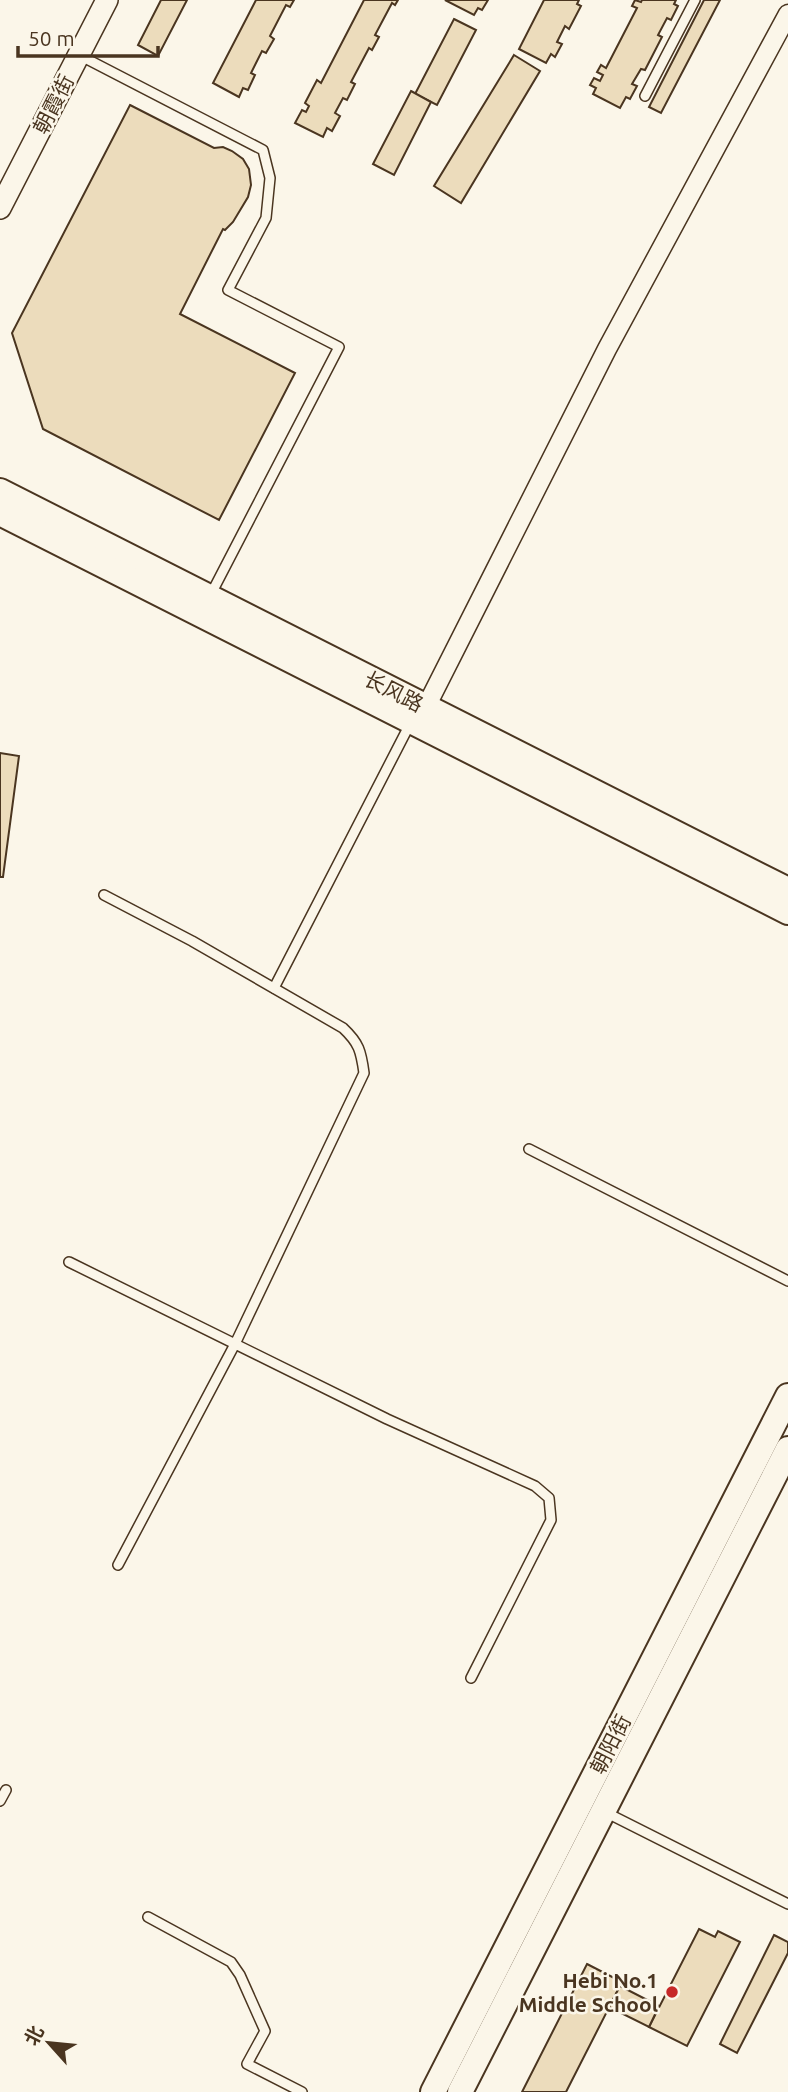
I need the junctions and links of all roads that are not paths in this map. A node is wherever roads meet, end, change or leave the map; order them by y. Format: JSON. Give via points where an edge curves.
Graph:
{"nodes":[{"id":1,"x":107,"y":0,"type":"edge"},
{"id":2,"x":695,"y":0,"type":"edge"},
{"id":3,"x":788,"y":14,"type":"edge"},
{"id":4,"x":79,"y":55,"type":"junction"},
{"id":5,"x":645,"y":96,"type":"dead end"},
{"id":6,"x":0,"y":208,"type":"edge"},
{"id":7,"x":0,"y":491,"type":"edge"},
{"id":8,"x":0,"y":513,"type":"edge"},
{"id":9,"x":209,"y":597,"type":"junction"},
{"id":10,"x":419,"y":714,"type":"junction"},
{"id":11,"x":788,"y":890,"type":"edge"},
{"id":12,"x":104,"y":895,"type":"dead end"},
{"id":13,"x":788,"y":912,"type":"edge"},
{"id":14,"x":274,"y":988,"type":"junction"},
{"id":15,"x":529,"y":1149,"type":"dead end"},
{"id":16,"x":69,"y":1262,"type":"dead end"},
{"id":17,"x":788,"y":1281,"type":"edge"},
{"id":18,"x":234,"y":1344,"type":"junction"},
{"id":19,"x":788,"y":1396,"type":"edge"},
{"id":20,"x":788,"y":1450,"type":"edge"},
{"id":21,"x":118,"y":1565,"type":"dead end"},
{"id":22,"x":471,"y":1678,"type":"dead end"},
{"id":23,"x":6,"y":1790,"type":"dead end"},
{"id":24,"x":0,"y":1801,"type":"edge"},
{"id":25,"x":603,"y":1812,"type":"junction"},
{"id":26,"x":788,"y":1904,"type":"edge"},
{"id":27,"x":148,"y":1917,"type":"dead end"},
{"id":28,"x":302,"y":2092,"type":"edge"},
{"id":29,"x":433,"y":2092,"type":"edge"},
{"id":30,"x":460,"y":2092,"type":"edge"}],
"edges":[{"from":1,"to":4,"type":"street","name":"朝霞街"},
{"from":2,"to":5,"type":"lane"},
{"from":3,"to":10,"type":"street","via":[[613,337]]},
{"from":4,"to":6,"type":"street","name":"朝霞街"},
{"from":4,"to":9,"type":"lane","via":[[263,150],[270,178],[266,218],[228,290],[339,347]]},
{"from":7,"to":9,"type":"main road","name":"长风路"},
{"from":8,"to":10,"type":"main road","name":"长风路"},
{"from":9,"to":10,"type":"main road","name":"长风路"},
{"from":10,"to":11,"type":"main road","name":"长风路"},
{"from":10,"to":13,"type":"main road","name":"长风路"},
{"from":10,"to":14,"type":"lane"},
{"from":12,"to":14,"type":"lane"},
{"from":14,"to":18,"type":"lane","via":[[354,1038],[361,1051],[363,1073]]},
{"from":15,"to":17,"type":"lane"},
{"from":16,"to":18,"type":"lane"},
{"from":18,"to":21,"type":"lane"},
{"from":18,"to":22,"type":"lane","via":[[534,1486],[549,1498],[551,1520]]},
{"from":19,"to":29,"type":"main road","name":"朝阳街"},
{"from":20,"to":25,"type":"main road","name":"朝阳街"},
{"from":23,"to":24,"type":"lane"},
{"from":25,"to":26,"type":"lane"},
{"from":25,"to":30,"type":"main road","name":"朝阳街"},
{"from":27,"to":28,"type":"lane","via":[[232,1962],[265,2031],[247,2064]]}]}
